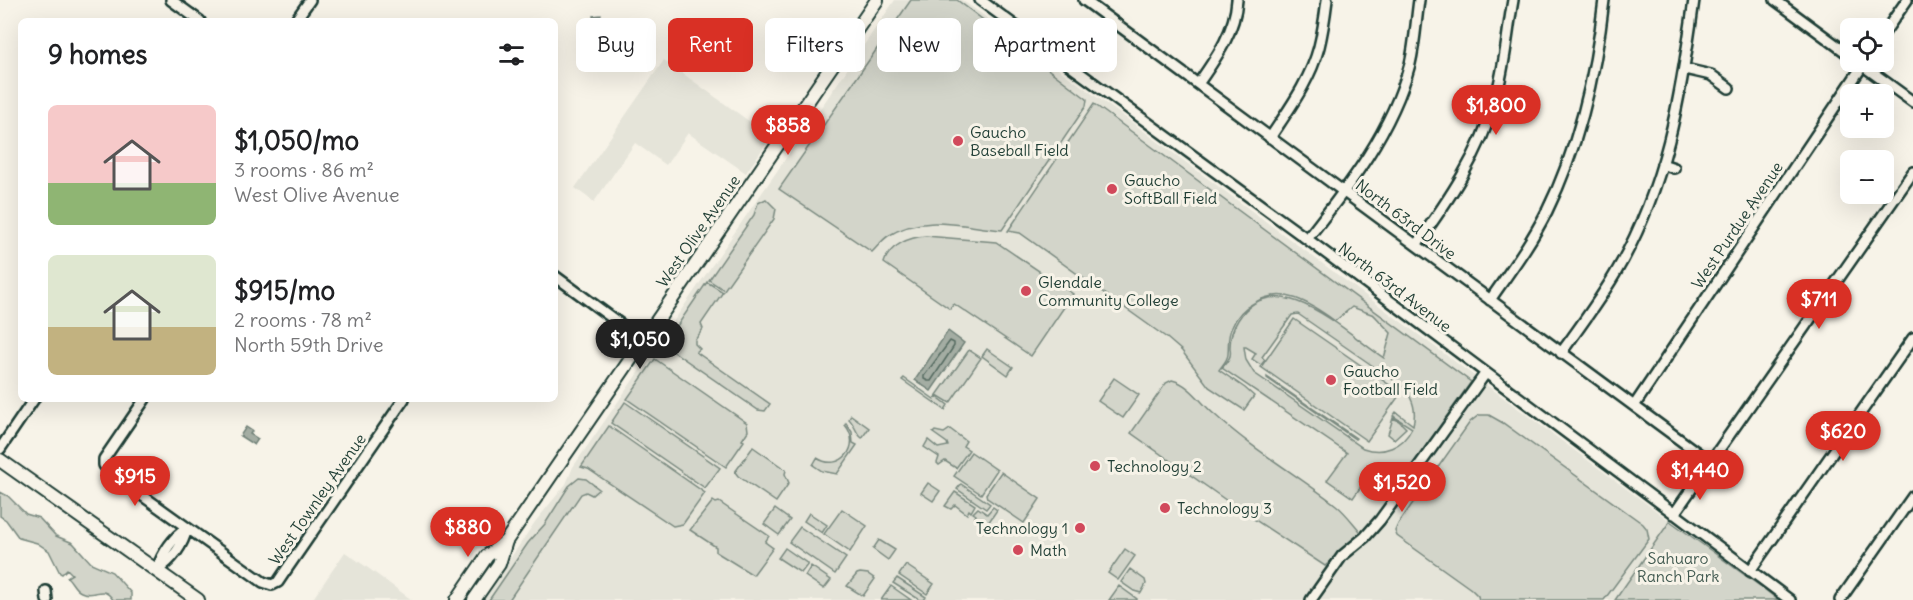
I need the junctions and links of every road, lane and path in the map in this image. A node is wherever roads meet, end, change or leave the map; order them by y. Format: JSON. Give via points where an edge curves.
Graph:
{"nodes":[{"id":1,"x":171,"y":0,"type":"edge"},
{"id":2,"x":310,"y":0,"type":"edge"},
{"id":3,"x":878,"y":0,"type":"edge"},
{"id":4,"x":980,"y":0,"type":"edge"},
{"id":5,"x":1084,"y":0,"type":"edge"},
{"id":6,"x":1237,"y":0,"type":"edge"},
{"id":7,"x":1327,"y":0,"type":"edge"},
{"id":8,"x":1419,"y":0,"type":"edge"},
{"id":9,"x":1513,"y":0,"type":"edge"},
{"id":10,"x":1604,"y":0,"type":"edge"},
{"id":11,"x":1694,"y":0,"type":"edge"},
{"id":12,"x":1906,"y":0,"type":"edge"},
{"id":13,"x":1781,"y":2,"type":"edge"},
{"id":14,"x":197,"y":18,"type":"edge"},
{"id":15,"x":297,"y":18,"type":"edge"},
{"id":16,"x":1894,"y":18,"type":"edge"},
{"id":17,"x":1840,"y":48,"type":"edge"},
{"id":18,"x":1685,"y":69,"type":"junction"},
{"id":19,"x":1856,"y":72,"type":"edge"},
{"id":20,"x":1874,"y":72,"type":"edge"},
{"id":21,"x":1197,"y":84,"type":"junction"},
{"id":22,"x":1729,"y":88,"type":"dead end"},
{"id":23,"x":1913,"y":102,"type":"edge"},
{"id":24,"x":1270,"y":138,"type":"junction"},
{"id":25,"x":1662,"y":164,"type":"junction"},
{"id":26,"x":1674,"y":168,"type":"dead end"},
{"id":27,"x":1913,"y":172,"type":"edge"},
{"id":28,"x":1344,"y":191,"type":"junction"},
{"id":29,"x":1307,"y":239,"type":"junction"},
{"id":30,"x":1416,"y":245,"type":"junction"},
{"id":31,"x":558,"y":278,"type":"edge"},
{"id":32,"x":1490,"y":300,"type":"junction"},
{"id":33,"x":1913,"y":338,"type":"edge"},
{"id":34,"x":642,"y":340,"type":"junction"},
{"id":35,"x":1561,"y":353,"type":"junction"},
{"id":36,"x":1485,"y":374,"type":"junction"},
{"id":37,"x":32,"y":402,"type":"edge"},
{"id":38,"x":143,"y":402,"type":"edge"},
{"id":39,"x":402,"y":402,"type":"edge"},
{"id":40,"x":1634,"y":406,"type":"junction"},
{"id":41,"x":0,"y":449,"type":"edge"},
{"id":42,"x":0,"y":460,"type":"edge"},
{"id":43,"x":1710,"y":462,"type":"junction"},
{"id":44,"x":1913,"y":496,"type":"edge"},
{"id":45,"x":1674,"y":514,"type":"junction"},
{"id":46,"x":187,"y":528,"type":"junction"},
{"id":47,"x":506,"y":541,"type":"junction"},
{"id":48,"x":156,"y":571,"type":"junction"},
{"id":49,"x":1750,"y":571,"type":"junction"},
{"id":50,"x":197,"y":600,"type":"edge"},
{"id":51,"x":457,"y":600,"type":"edge"},
{"id":52,"x":474,"y":600,"type":"edge"},
{"id":53,"x":1311,"y":600,"type":"edge"},
{"id":54,"x":1790,"y":600,"type":"edge"},
{"id":55,"x":1840,"y":600,"type":"edge"}],
"edges":[{"from":1,"to":14,"type":"street"},
{"from":2,"to":15,"type":"street"},
{"from":3,"to":34,"type":"main road","name":"West Olive Avenue"},
{"from":4,"to":29,"type":"street","name":"North 63rd Avenue"},
{"from":5,"to":21,"type":"street","name":"North 63rd Drive"},
{"from":6,"to":21,"type":"street","via":[[1228,35]]},
{"from":7,"to":24,"type":"street","via":[[1312,68]]},
{"from":8,"to":28,"type":"street","via":[[1413,47],[1398,100],[1374,147]]},
{"from":9,"to":30,"type":"street","via":[[1495,101],[1479,142],[1456,186]]},
{"from":10,"to":32,"type":"street","via":[[1591,83],[1572,151],[1525,251]]},
{"from":11,"to":18,"type":"street"},
{"from":12,"to":16,"type":"street"},
{"from":13,"to":17,"type":"street"},
{"from":18,"to":22,"type":"street","via":[[1711,75]]},
{"from":18,"to":25,"type":"street"},
{"from":19,"to":40,"type":"street","name":"West Purdue Avenue"},
{"from":20,"to":23,"type":"street"},
{"from":21,"to":24,"type":"street","name":"North 63rd Drive"},
{"from":24,"to":28,"type":"street","name":"North 63rd Drive"},
{"from":25,"to":26,"type":"street"},
{"from":25,"to":35,"type":"street","via":[[1644,214],[1616,272]]},
{"from":27,"to":43,"type":"street"},
{"from":28,"to":29,"type":"street"},
{"from":28,"to":30,"type":"street","name":"North 63rd Drive"},
{"from":29,"to":36,"type":"street","name":"North 63rd Avenue"},
{"from":30,"to":32,"type":"street","name":"North 63rd Drive"},
{"from":31,"to":34,"type":"street"},
{"from":32,"to":35,"type":"street","name":"North 63rd Drive"},
{"from":33,"to":49,"type":"street"},
{"from":34,"to":47,"type":"main road","name":"West Olive Avenue"},
{"from":35,"to":40,"type":"street","name":"North 63rd Drive"},
{"from":36,"to":45,"type":"street","name":"North 63rd Avenue"},
{"from":36,"to":53,"type":"street","via":[[1380,520],[1342,556]]},
{"from":37,"to":41,"type":"street"},
{"from":38,"to":46,"type":"street","via":[[104,459],[104,465]]},
{"from":39,"to":46,"type":"street","name":"West Townley Avenue","via":[[278,582],[263,582]]},
{"from":40,"to":43,"type":"street","name":"North 63rd Drive"},
{"from":42,"to":48,"type":"main road"},
{"from":43,"to":45,"type":"street"},
{"from":44,"to":55,"type":"street"},
{"from":45,"to":49,"type":"street","name":"North 63rd Avenue"},
{"from":46,"to":48,"type":"street","via":[[185,539],[167,564]]},
{"from":47,"to":51,"type":"main road","name":"West Olive Avenue","via":[[488,556]]},
{"from":47,"to":52,"type":"main road","name":"West Olive Avenue","via":[[499,564]]},
{"from":48,"to":50,"type":"main road"},
{"from":49,"to":54,"type":"street","name":"North 63rd Avenue"}]}
